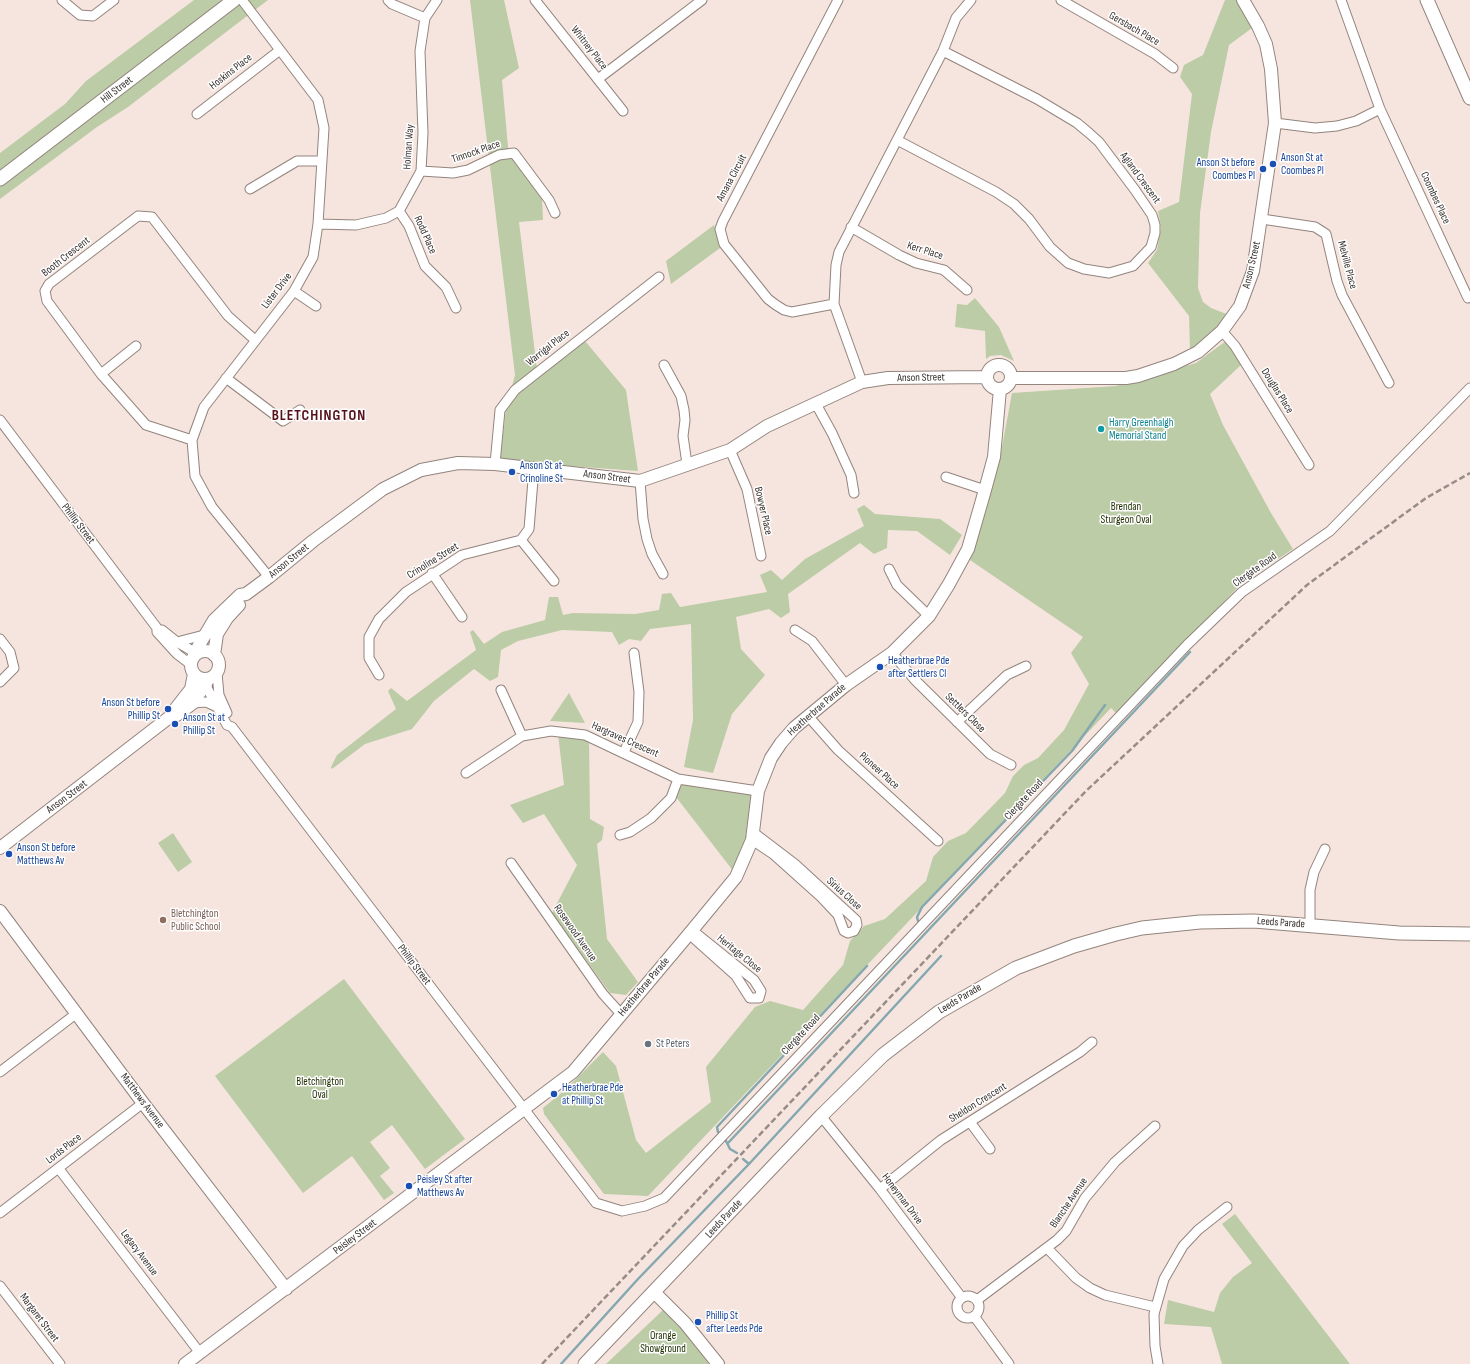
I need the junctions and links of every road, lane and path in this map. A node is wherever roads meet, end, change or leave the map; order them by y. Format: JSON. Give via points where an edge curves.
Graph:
{"nodes":[{"id":1,"x":62,"y":0,"type":"edge"},
{"id":2,"x":114,"y":0,"type":"edge"},
{"id":3,"x":234,"y":0,"type":"edge"},
{"id":4,"x":242,"y":0,"type":"edge"},
{"id":5,"x":388,"y":0,"type":"edge"},
{"id":6,"x":437,"y":0,"type":"edge"},
{"id":7,"x":536,"y":0,"type":"edge"},
{"id":8,"x":702,"y":0,"type":"edge"},
{"id":9,"x":838,"y":0,"type":"edge"},
{"id":10,"x":971,"y":0,"type":"edge"},
{"id":11,"x":1061,"y":0,"type":"edge"},
{"id":12,"x":1243,"y":0,"type":"edge"},
{"id":13,"x":1342,"y":0,"type":"edge"},
{"id":14,"x":1426,"y":0,"type":"edge"},
{"id":15,"x":425,"y":18,"type":"junction"},
{"id":16,"x":280,"y":50,"type":"junction"},
{"id":17,"x":943,"y":52,"type":"junction"},
{"id":18,"x":1173,"y":68,"type":"dead end"},
{"id":19,"x":598,"y":79,"type":"junction"},
{"id":20,"x":1470,"y":98,"type":"edge"},
{"id":21,"x":1380,"y":109,"type":"junction"},
{"id":22,"x":623,"y":111,"type":"dead end"},
{"id":23,"x":197,"y":114,"type":"dead end"},
{"id":24,"x":1274,"y":123,"type":"junction"},
{"id":25,"x":897,"y":140,"type":"junction"},
{"id":26,"x":322,"y":161,"type":"junction"},
{"id":27,"x":421,"y":171,"type":"junction"},
{"id":28,"x":0,"y":179,"type":"edge"},
{"id":29,"x":250,"y":189,"type":"dead end"},
{"id":30,"x":399,"y":210,"type":"junction"},
{"id":31,"x":555,"y":213,"type":"dead end"},
{"id":32,"x":1262,"y":219,"type":"junction"},
{"id":33,"x":318,"y":224,"type":"junction"},
{"id":34,"x":851,"y":227,"type":"junction"},
{"id":35,"x":659,"y":277,"type":"dead end"},
{"id":36,"x":294,"y":290,"type":"junction"},
{"id":37,"x":967,"y":290,"type":"dead end"},
{"id":38,"x":1468,"y":298,"type":"dead end"},
{"id":39,"x":834,"y":304,"type":"junction"},
{"id":40,"x":316,"y":306,"type":"dead end"},
{"id":41,"x":456,"y":308,"type":"dead end"},
{"id":42,"x":1222,"y":331,"type":"junction"},
{"id":43,"x":254,"y":340,"type":"junction"},
{"id":44,"x":136,"y":346,"type":"dead end"},
{"id":45,"x":664,"y":365,"type":"dead end"},
{"id":46,"x":101,"y":374,"type":"junction"},
{"id":47,"x":987,"y":377,"type":"junction"},
{"id":48,"x":226,"y":378,"type":"junction"},
{"id":49,"x":1011,"y":378,"type":"junction"},
{"id":50,"x":862,"y":382,"type":"junction"},
{"id":51,"x":1389,"y":383,"type":"dead end"},
{"id":52,"x":1470,"y":388,"type":"edge"},
{"id":53,"x":1000,"y":389,"type":"junction"},
{"id":54,"x":816,"y":404,"type":"junction"},
{"id":55,"x":300,"y":410,"type":"dead end"},
{"id":56,"x":0,"y":420,"type":"edge"},
{"id":57,"x":192,"y":440,"type":"junction"},
{"id":58,"x":730,"y":450,"type":"junction"},
{"id":59,"x":495,"y":464,"type":"junction"},
{"id":60,"x":687,"y":464,"type":"junction"},
{"id":61,"x":1309,"y":465,"type":"dead end"},
{"id":62,"x":534,"y":468,"type":"junction"},
{"id":63,"x":946,"y":477,"type":"dead end"},
{"id":64,"x":640,"y":481,"type":"junction"},
{"id":65,"x":985,"y":490,"type":"junction"},
{"id":66,"x":854,"y":493,"type":"dead end"},
{"id":67,"x":521,"y":540,"type":"junction"},
{"id":68,"x":761,"y":556,"type":"dead end"},
{"id":69,"x":889,"y":569,"type":"dead end"},
{"id":70,"x":432,"y":573,"type":"junction"},
{"id":71,"x":663,"y":574,"type":"dead end"},
{"id":72,"x":269,"y":578,"type":"junction"},
{"id":73,"x":554,"y":581,"type":"dead end"},
{"id":74,"x":246,"y":594,"type":"junction"},
{"id":75,"x":929,"y":616,"type":"junction"},
{"id":76,"x":462,"y":617,"type":"dead end"},
{"id":77,"x":157,"y":628,"type":"junction"},
{"id":78,"x":795,"y":630,"type":"dead end"},
{"id":79,"x":204,"y":635,"type":"junction"},
{"id":80,"x":0,"y":639,"type":"edge"},
{"id":81,"x":177,"y":642,"type":"junction"},
{"id":82,"x":198,"y":652,"type":"junction"},
{"id":83,"x":634,"y":653,"type":"dead end"},
{"id":84,"x":892,"y":653,"type":"junction"},
{"id":85,"x":214,"y":655,"type":"junction"},
{"id":86,"x":1026,"y":666,"type":"dead end"},
{"id":87,"x":192,"y":669,"type":"junction"},
{"id":88,"x":379,"y":675,"type":"dead end"},
{"id":89,"x":210,"y":677,"type":"junction"},
{"id":90,"x":0,"y":682,"type":"edge"},
{"id":91,"x":846,"y":684,"type":"junction"},
{"id":92,"x":500,"y":690,"type":"dead end"},
{"id":93,"x":193,"y":703,"type":"junction"},
{"id":94,"x":217,"y":707,"type":"junction"},
{"id":95,"x":171,"y":716,"type":"junction"},
{"id":96,"x":808,"y":716,"type":"junction"},
{"id":97,"x":957,"y":722,"type":"junction"},
{"id":98,"x":232,"y":727,"type":"junction"},
{"id":99,"x":522,"y":736,"type":"junction"},
{"id":100,"x":624,"y":752,"type":"junction"},
{"id":101,"x":1011,"y":765,"type":"dead end"},
{"id":102,"x":466,"y":773,"type":"dead end"},
{"id":103,"x":678,"y":779,"type":"junction"},
{"id":104,"x":758,"y":791,"type":"junction"},
{"id":105,"x":620,"y":835,"type":"dead end"},
{"id":106,"x":752,"y":836,"type":"junction"},
{"id":107,"x":938,"y":842,"type":"dead end"},
{"id":108,"x":0,"y":848,"type":"edge"},
{"id":109,"x":1325,"y":849,"type":"dead end"},
{"id":110,"x":511,"y":863,"type":"dead end"},
{"id":111,"x":0,"y":912,"type":"edge"},
{"id":112,"x":1310,"y":925,"type":"junction"},
{"id":113,"x":690,"y":932,"type":"junction"},
{"id":114,"x":1470,"y":934,"type":"edge"},
{"id":115,"x":77,"y":1013,"type":"junction"},
{"id":116,"x":621,"y":1014,"type":"junction"},
{"id":117,"x":1092,"y":1042,"type":"dead end"},
{"id":118,"x":0,"y":1072,"type":"edge"},
{"id":119,"x":143,"y":1103,"type":"junction"},
{"id":120,"x":524,"y":1109,"type":"junction"},
{"id":121,"x":821,"y":1116,"type":"junction"},
{"id":122,"x":970,"y":1122,"type":"junction"},
{"id":123,"x":1155,"y":1126,"type":"dead end"},
{"id":124,"x":990,"y":1149,"type":"dead end"},
{"id":125,"x":59,"y":1169,"type":"junction"},
{"id":126,"x":880,"y":1189,"type":"junction"},
{"id":127,"x":596,"y":1203,"type":"joint"},
{"id":128,"x":1227,"y":1208,"type":"dead end"},
{"id":129,"x":0,"y":1213,"type":"edge"},
{"id":130,"x":1047,"y":1248,"type":"junction"},
{"id":131,"x":0,"y":1286,"type":"edge"},
{"id":132,"x":286,"y":1289,"type":"junction"},
{"id":133,"x":654,"y":1292,"type":"junction"},
{"id":134,"x":962,"y":1298,"type":"junction"},
{"id":135,"x":977,"y":1300,"type":"junction"},
{"id":136,"x":1155,"y":1307,"type":"junction"},
{"id":137,"x":974,"y":1316,"type":"junction"},
{"id":138,"x":200,"y":1353,"type":"junction"},
{"id":139,"x":60,"y":1364,"type":"edge"},
{"id":140,"x":185,"y":1364,"type":"edge"},
{"id":141,"x":585,"y":1364,"type":"edge"},
{"id":142,"x":718,"y":1364,"type":"edge"},
{"id":143,"x":1009,"y":1364,"type":"edge"},
{"id":144,"x":1158,"y":1364,"type":"edge"}],
"edges":[{"from":1,"to":2,"type":"street","via":[[80,15],[93,16]]},
{"from":3,"to":28,"type":"main road","name":"Hill Street"},
{"from":4,"to":16,"type":"street","name":"Lister Drive"},
{"from":5,"to":15,"type":"street"},
{"from":6,"to":15,"type":"street","name":"Holman Way"},
{"from":7,"to":19,"type":"street","name":"Whitney Place"},
{"from":8,"to":19,"type":"street"},
{"from":9,"to":39,"type":"street","name":"Amana Circuit","via":[[720,229],[724,244],[768,299],[776,305],[792,312]]},
{"from":10,"to":17,"type":"street","via":[[956,18]]},
{"from":11,"to":18,"type":"street","name":"Gersbach Place","via":[[1154,54]]},
{"from":12,"to":24,"type":"street","name":"Anson Street","via":[[1266,44],[1271,69]]},
{"from":13,"to":21,"type":"street","name":"Coombes Place"},
{"from":14,"to":20,"type":"main road"},
{"from":15,"to":27,"type":"street","name":"Holman Way","via":[[420,51],[423,133]]},
{"from":16,"to":23,"type":"street","name":"Hoskins Place"},
{"from":16,"to":26,"type":"street","name":"Lister Drive","via":[[318,100],[324,128]]},
{"from":17,"to":25,"type":"street"},
{"from":17,"to":25,"type":"street","name":"Agland Crescent","via":[[1037,100],[1077,123],[1089,133],[1131,184],[1152,215],[1155,233],[1151,247],[1140,261],[1110,273],[1073,265],[1055,251],[1014,204]]},
{"from":19,"to":22,"type":"street","name":"Whitney Place"},
{"from":21,"to":24,"type":"street","via":[[1356,121],[1337,126],[1298,128]]},
{"from":21,"to":38,"type":"street","name":"Coombes Place"},
{"from":24,"to":32,"type":"street","name":"Anson Street"},
{"from":25,"to":34,"type":"street"},
{"from":26,"to":29,"type":"street","via":[[298,160]]},
{"from":26,"to":33,"type":"street","name":"Lister Drive"},
{"from":27,"to":30,"type":"street","name":"Holman Way"},
{"from":27,"to":31,"type":"street","name":"Tinnock Place","via":[[453,173],[468,170],[499,155],[514,153],[550,200]]},
{"from":30,"to":33,"type":"street","via":[[386,218],[356,225]]},
{"from":30,"to":41,"type":"street","name":"Rodd Place","via":[[410,226],[425,266],[446,287]]},
{"from":32,"to":42,"type":"street","name":"Anson Street","via":[[1247,290],[1240,306]]},
{"from":32,"to":51,"type":"street","name":"Melville Place","via":[[1315,227],[1326,234],[1336,281]]},
{"from":33,"to":36,"type":"street","name":"Lister Drive","via":[[313,257]]},
{"from":34,"to":37,"type":"street","name":"Kerr Place","via":[[916,263],[944,270]]},
{"from":34,"to":39,"type":"street","via":[[839,252]]},
{"from":35,"to":59,"type":"street","name":"Warrigal Place","via":[[515,390],[500,410]]},
{"from":36,"to":40,"type":"street"},
{"from":36,"to":43,"type":"street","name":"Lister Drive"},
{"from":39,"to":50,"type":"street"},
{"from":42,"to":49,"type":"street","name":"Anson Street","via":[[1198,352],[1174,364],[1138,376]]},
{"from":42,"to":61,"type":"street","name":"Douglas Place","via":[[1235,346]]},
{"from":43,"to":46,"type":"street","name":"Booth Crescent","via":[[228,316],[152,217],[138,216],[48,284],[45,291],[47,301]]},
{"from":43,"to":48,"type":"street","name":"Lister Drive"},
{"from":44,"to":46,"type":"street"},
{"from":45,"to":60,"type":"street","via":[[680,396],[684,410],[683,436]]},
{"from":46,"to":57,"type":"street","name":"Booth Crescent","via":[[146,425]]},
{"from":47,"to":49,"type":"street","via":[[992,368],[1001,366],[1007,369]]},
{"from":47,"to":50,"type":"street","name":"Anson Street","via":[[888,378]]},
{"from":47,"to":53,"type":"street","via":[[991,386]]},
{"from":48,"to":55,"type":"street","via":[[283,421]]},
{"from":48,"to":57,"type":"street","name":"Lister Drive","via":[[204,407]]},
{"from":49,"to":53,"type":"street","via":[[1008,386]]},
{"from":50,"to":54,"type":"street","name":"Anson Street"},
{"from":52,"to":127,"type":"street","name":"Clergate Road","via":[[1330,531],[1242,592],[1187,645],[664,1198],[645,1206],[622,1211]]},
{"from":53,"to":65,"type":"street","name":"Heatherbrae Parade","via":[[994,457]]},
{"from":54,"to":58,"type":"street","name":"Anson Street","via":[[767,426]]},
{"from":54,"to":66,"type":"street","via":[[851,475]]},
{"from":56,"to":77,"type":"street","name":"Phillip Street"},
{"from":57,"to":72,"type":"street","name":"Lister Drive","via":[[195,476],[212,507]]},
{"from":58,"to":60,"type":"street","name":"Anson Street"},
{"from":58,"to":68,"type":"street","name":"Bowyer Place","via":[[747,489]]},
{"from":59,"to":62,"type":"street","name":"Anson Street"},
{"from":59,"to":72,"type":"street","name":"Anson Street","via":[[458,463],[421,470],[383,489],[313,541]]},
{"from":60,"to":64,"type":"street","name":"Anson Street"},
{"from":62,"to":64,"type":"street","name":"Anson Street"},
{"from":62,"to":67,"type":"street","via":[[529,529]]},
{"from":63,"to":65,"type":"street"},
{"from":64,"to":71,"type":"street","via":[[647,538]]},
{"from":65,"to":75,"type":"street","name":"Heatherbrae Parade","via":[[968,548]]},
{"from":67,"to":70,"type":"street","name":"Crinoline Street","via":[[462,554]]},
{"from":67,"to":73,"type":"street"},
{"from":69,"to":75,"type":"street","via":[[897,585]]},
{"from":70,"to":76,"type":"street"},
{"from":70,"to":88,"type":"street","name":"Crinoline Street","via":[[406,592],[378,619],[369,637],[370,658]]},
{"from":72,"to":74,"type":"street","name":"Anson Street"},
{"from":74,"to":79,"type":"street","name":"Anson Street","via":[[240,595],[220,612]]},
{"from":74,"to":85,"type":"street","name":"Anson Street","via":[[222,626],[215,643]]},
{"from":75,"to":84,"type":"street","name":"Heatherbrae Parade"},
{"from":77,"to":81,"type":"street","name":"Phillip Street","via":[[161,628]]},
{"from":77,"to":87,"type":"street","name":"Phillip Street","via":[[157,632]]},
{"from":78,"to":91,"type":"street","via":[[812,641]]},
{"from":79,"to":81,"type":"street"},
{"from":79,"to":82,"type":"street","name":"Anson Street"},
{"from":80,"to":90,"type":"street","via":[[10,652],[14,668]]},
{"from":81,"to":82,"type":"street","name":"Phillip Street"},
{"from":82,"to":85,"type":"street","via":[[207,651]]},
{"from":82,"to":87,"type":"street","via":[[193,657]]},
{"from":83,"to":100,"type":"street","via":[[639,692],[638,722]]},
{"from":84,"to":91,"type":"street","name":"Heatherbrae Parade"},
{"from":84,"to":97,"type":"street","name":"Settlers Close"},
{"from":85,"to":89,"type":"street","via":[[219,662]]},
{"from":86,"to":97,"type":"street","via":[[1007,674]]},
{"from":87,"to":89,"type":"street","via":[[199,678]]},
{"from":87,"to":95,"type":"street","name":"Anson Street","via":[[191,689]]},
{"from":89,"to":93,"type":"street","name":"Anson Street"},
{"from":89,"to":94,"type":"street","name":"Phillip Street","via":[[208,688]]},
{"from":89,"to":98,"type":"street","name":"Phillip Street"},
{"from":91,"to":96,"type":"street","name":"Heatherbrae Parade"},
{"from":92,"to":99,"type":"street"},
{"from":93,"to":94,"type":"street","via":[[206,702]]},
{"from":93,"to":95,"type":"street","name":"Anson Street","via":[[176,716]]},
{"from":94,"to":98,"type":"street","name":"Phillip Street","via":[[227,725]]},
{"from":95,"to":108,"type":"street","name":"Anson Street"},
{"from":96,"to":104,"type":"street","name":"Heatherbrae Parade","via":[[794,728],[771,758]]},
{"from":96,"to":107,"type":"street","name":"Pioneer Place","via":[[838,750]]},
{"from":97,"to":101,"type":"street","name":"Settlers Close","via":[[990,754]]},
{"from":98,"to":120,"type":"street","name":"Phillip Street"},
{"from":99,"to":100,"type":"street","name":"Hargraves Crescent","via":[[551,731],[585,735]]},
{"from":99,"to":102,"type":"street","name":"Hargraves Crescent"},
{"from":100,"to":103,"type":"street","name":"Hargraves Crescent"},
{"from":103,"to":104,"type":"street","name":"Hargraves Crescent"},
{"from":103,"to":105,"type":"street","via":[[671,798],[651,818],[630,832]]},
{"from":104,"to":106,"type":"street","name":"Heatherbrae Parade"},
{"from":106,"to":106,"type":"street","name":"Sirius Close","via":[[795,864],[856,920],[854,931],[844,930],[838,915],[821,897]]},
{"from":106,"to":113,"type":"street","name":"Heatherbrae Parade","via":[[736,877]]},
{"from":109,"to":112,"type":"street","via":[[1314,872],[1310,890]]},
{"from":110,"to":116,"type":"street","name":"Rosewood Avenue","via":[[602,994]]},
{"from":111,"to":115,"type":"street","name":"Matthews Avenue"},
{"from":112,"to":114,"type":"main road","name":"Leeds Parade","via":[[1399,933]]},
{"from":112,"to":121,"type":"main road","name":"Leeds Parade","via":[[1223,921],[1174,924],[1116,934],[1039,958],[987,983],[939,1012],[884,1056]]},
{"from":113,"to":113,"type":"street","name":"Heritage Close","via":[[754,980],[761,991],[759,998],[750,998],[736,976]]},
{"from":113,"to":116,"type":"street","name":"Heatherbrae Parade"},
{"from":115,"to":118,"type":"street"},
{"from":115,"to":119,"type":"street","name":"Matthews Avenue"},
{"from":116,"to":120,"type":"street","name":"Heatherbrae Parade","via":[[573,1072]]},
{"from":117,"to":122,"type":"street","name":"Sheldon Crescent"},
{"from":119,"to":125,"type":"street","name":"Lords Place"},
{"from":119,"to":132,"type":"street","name":"Matthews Avenue"},
{"from":120,"to":127,"type":"street","name":"Phillip Street"},
{"from":120,"to":132,"type":"street","name":"Peisley Street"},
{"from":121,"to":126,"type":"street","name":"Honeyman Drive"},
{"from":121,"to":133,"type":"main road","name":"Leeds Parade"},
{"from":122,"to":124,"type":"street"},
{"from":122,"to":126,"type":"street","name":"Sheldon Crescent","via":[[941,1140]]},
{"from":123,"to":130,"type":"street","name":"Blanche Avenue","via":[[1115,1162],[1085,1198],[1066,1231]]},
{"from":125,"to":129,"type":"street","name":"Lords Place"},
{"from":125,"to":138,"type":"street","name":"Legacy Avenue"},
{"from":126,"to":134,"type":"street","name":"Honeyman Drive"},
{"from":128,"to":136,"type":"street","via":[[1198,1230],[1183,1246],[1164,1279]]},
{"from":130,"to":135,"type":"street","name":"Blanche Avenue"},
{"from":130,"to":136,"type":"street","via":[[1076,1278],[1090,1288],[1105,1295]]},
{"from":131,"to":139,"type":"street","name":"Margaret Street"},
{"from":132,"to":138,"type":"street","name":"Peisley Street"},
{"from":133,"to":141,"type":"main road","name":"Leeds Parade"},
{"from":133,"to":142,"type":"street","via":[[685,1323]]},
{"from":134,"to":135,"type":"street","via":[[971,1296]]},
{"from":134,"to":137,"type":"street","via":[[958,1305],[960,1314],[967,1318]]},
{"from":135,"to":137,"type":"street","via":[[979,1309]]},
{"from":136,"to":144,"type":"street","via":[[1154,1335]]},
{"from":137,"to":143,"type":"street"},
{"from":138,"to":140,"type":"street","name":"Peisley Street"}]}
